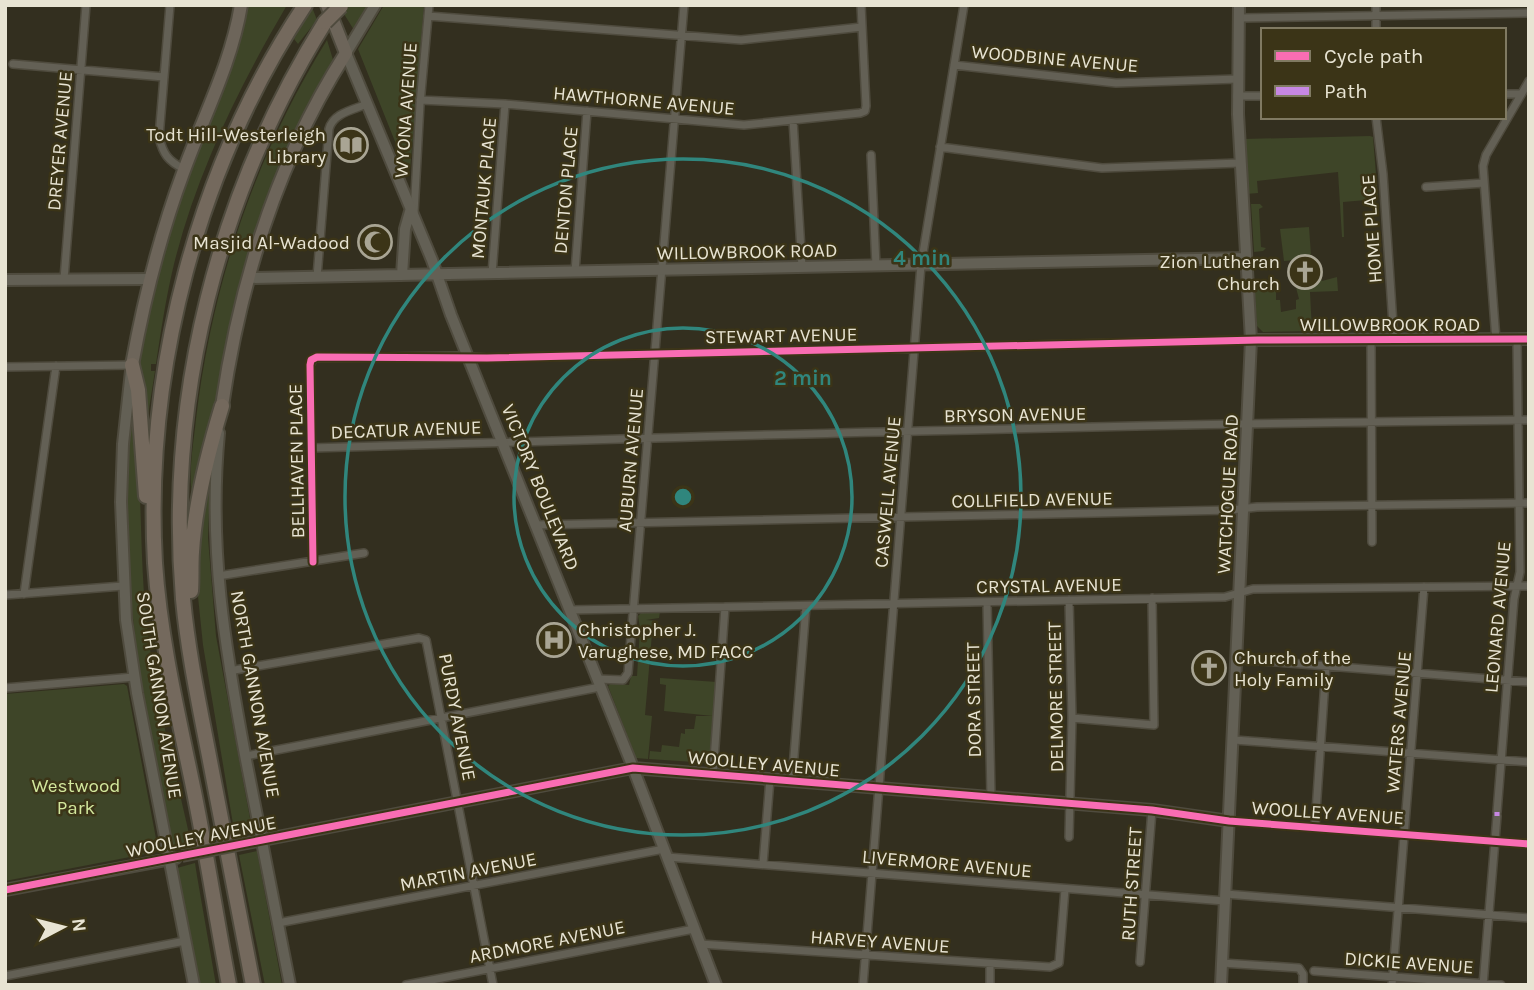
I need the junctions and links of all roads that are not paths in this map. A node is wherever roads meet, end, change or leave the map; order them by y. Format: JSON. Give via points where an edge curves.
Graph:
{"nodes":[{"id":1,"x":86,"y":5,"type":"edge"},
{"id":2,"x":170,"y":5,"type":"edge"},
{"id":3,"x":241,"y":5,"type":"edge"},
{"id":4,"x":305,"y":5,"type":"edge"},
{"id":5,"x":327,"y":5,"type":"edge"},
{"id":6,"x":340,"y":5,"type":"edge"},
{"id":7,"x":375,"y":5,"type":"edge"},
{"id":8,"x":429,"y":5,"type":"edge"},
{"id":9,"x":684,"y":5,"type":"edge"},
{"id":10,"x":861,"y":5,"type":"edge"},
{"id":11,"x":964,"y":5,"type":"edge"},
{"id":12,"x":1240,"y":5,"type":"edge"},
{"id":13,"x":1376,"y":5,"type":"edge"},
{"id":14,"x":1459,"y":9,"type":"edge"},
{"id":15,"x":1529,"y":13,"type":"edge"},
{"id":16,"x":1376,"y":14,"type":"junction"},
{"id":17,"x":428,"y":16,"type":"junction"},
{"id":18,"x":1240,"y":18,"type":"junction"},
{"id":19,"x":862,"y":27,"type":"junction"},
{"id":20,"x":1376,"y":28,"type":"edge"},
{"id":21,"x":681,"y":34,"type":"junction"},
{"id":22,"x":346,"y":53,"type":"junction"},
{"id":23,"x":13,"y":64,"type":"dead end"},
{"id":24,"x":954,"y":65,"type":"junction"},
{"id":25,"x":81,"y":69,"type":"junction"},
{"id":26,"x":164,"y":76,"type":"junction"},
{"id":27,"x":1238,"y":79,"type":"junction"},
{"id":28,"x":1529,"y":81,"type":"edge"},
{"id":29,"x":1506,"y":94,"type":"edge"},
{"id":30,"x":1521,"y":94,"type":"junction"},
{"id":31,"x":1237,"y":96,"type":"junction"},
{"id":32,"x":1261,"y":96,"type":"edge"},
{"id":33,"x":420,"y":100,"type":"junction"},
{"id":34,"x":367,"y":104,"type":"junction"},
{"id":35,"x":505,"y":104,"type":"junction"},
{"id":36,"x":587,"y":111,"type":"junction"},
{"id":37,"x":674,"y":119,"type":"junction"},
{"id":38,"x":1376,"y":119,"type":"edge"},
{"id":39,"x":793,"y":120,"type":"junction"},
{"id":40,"x":940,"y":147,"type":"junction"},
{"id":41,"x":871,"y":155,"type":"dead end"},
{"id":42,"x":1240,"y":163,"type":"junction"},
{"id":43,"x":184,"y":169,"type":"junction"},
{"id":44,"x":1484,"y":183,"type":"junction"},
{"id":45,"x":1426,"y":187,"type":"dead end"},
{"id":46,"x":413,"y":213,"type":"junction"},
{"id":47,"x":1246,"y":258,"type":"junction"},
{"id":48,"x":921,"y":265,"type":"junction"},
{"id":49,"x":876,"y":266,"type":"junction"},
{"id":50,"x":802,"y":267,"type":"junction"},
{"id":51,"x":662,"y":270,"type":"junction"},
{"id":52,"x":575,"y":272,"type":"junction"},
{"id":53,"x":437,"y":274,"type":"junction"},
{"id":54,"x":492,"y":274,"type":"junction"},
{"id":55,"x":402,"y":275,"type":"junction"},
{"id":56,"x":317,"y":277,"type":"junction"},
{"id":57,"x":248,"y":278,"type":"junction"},
{"id":58,"x":64,"y":279,"type":"junction"},
{"id":59,"x":149,"y":279,"type":"junction"},
{"id":60,"x":5,"y":281,"type":"edge"},
{"id":61,"x":1529,"y":339,"type":"edge"},
{"id":62,"x":1251,"y":340,"type":"junction"},
{"id":63,"x":1371,"y":340,"type":"junction"},
{"id":64,"x":1394,"y":340,"type":"junction"},
{"id":65,"x":1496,"y":340,"type":"junction"},
{"id":66,"x":1517,"y":340,"type":"junction"},
{"id":67,"x":914,"y":348,"type":"junction"},
{"id":68,"x":655,"y":353,"type":"junction"},
{"id":69,"x":468,"y":356,"type":"junction"},
{"id":70,"x":312,"y":360,"type":"joint"},
{"id":71,"x":132,"y":365,"type":"junction"},
{"id":72,"x":56,"y":366,"type":"junction"},
{"id":73,"x":5,"y":367,"type":"edge"},
{"id":74,"x":222,"y":405,"type":"junction"},
{"id":75,"x":1518,"y":420,"type":"junction"},
{"id":76,"x":1529,"y":420,"type":"edge"},
{"id":77,"x":1371,"y":421,"type":"junction"},
{"id":78,"x":1249,"y":424,"type":"junction"},
{"id":79,"x":907,"y":432,"type":"junction"},
{"id":80,"x":649,"y":437,"type":"junction"},
{"id":81,"x":502,"y":442,"type":"junction"},
{"id":82,"x":311,"y":448,"type":"junction"},
{"id":83,"x":1519,"y":503,"type":"junction"},
{"id":84,"x":1529,"y":503,"type":"edge"},
{"id":85,"x":1372,"y":505,"type":"junction"},
{"id":86,"x":1245,"y":509,"type":"junction"},
{"id":87,"x":900,"y":518,"type":"junction"},
{"id":88,"x":641,"y":523,"type":"junction"},
{"id":89,"x":535,"y":525,"type":"junction"},
{"id":90,"x":1372,"y":542,"type":"dead end"},
{"id":91,"x":364,"y":553,"type":"dead end"},
{"id":92,"x":155,"y":562,"type":"junction"},
{"id":93,"x":313,"y":562,"type":"junction"},
{"id":94,"x":218,"y":576,"type":"junction"},
{"id":95,"x":123,"y":586,"type":"junction"},
{"id":96,"x":1517,"y":586,"type":"junction"},
{"id":97,"x":1529,"y":586,"type":"edge"},
{"id":98,"x":1424,"y":587,"type":"junction"},
{"id":99,"x":1239,"y":593,"type":"junction"},
{"id":100,"x":24,"y":594,"type":"junction"},
{"id":101,"x":5,"y":595,"type":"edge"},
{"id":102,"x":1152,"y":598,"type":"junction"},
{"id":103,"x":1069,"y":600,"type":"junction"},
{"id":104,"x":987,"y":602,"type":"junction"},
{"id":105,"x":894,"y":604,"type":"junction"},
{"id":106,"x":806,"y":606,"type":"junction"},
{"id":107,"x":725,"y":607,"type":"junction"},
{"id":108,"x":632,"y":608,"type":"junction"},
{"id":109,"x":569,"y":610,"type":"junction"},
{"id":110,"x":188,"y":641,"type":"junction"},
{"id":111,"x":1237,"y":659,"type":"junction"},
{"id":112,"x":1326,"y":666,"type":"junction"},
{"id":113,"x":229,"y":671,"type":"junction"},
{"id":114,"x":1418,"y":673,"type":"junction"},
{"id":115,"x":134,"y":677,"type":"junction"},
{"id":116,"x":1507,"y":680,"type":"junction"},
{"id":117,"x":1529,"y":682,"type":"edge"},
{"id":118,"x":599,"y":683,"type":"junction"},
{"id":119,"x":5,"y":688,"type":"edge"},
{"id":120,"x":442,"y":718,"type":"junction"},
{"id":121,"x":1072,"y":718,"type":"junction"},
{"id":122,"x":1234,"y":740,"type":"junction"},
{"id":123,"x":1321,"y":746,"type":"junction"},
{"id":124,"x":1411,"y":753,"type":"junction"},
{"id":125,"x":246,"y":756,"type":"junction"},
{"id":126,"x":1501,"y":760,"type":"junction"},
{"id":127,"x":1529,"y":762,"type":"edge"},
{"id":128,"x":633,"y":768,"type":"junction"},
{"id":129,"x":713,"y":775,"type":"junction"},
{"id":130,"x":770,"y":779,"type":"junction"},
{"id":131,"x":792,"y":781,"type":"junction"},
{"id":132,"x":878,"y":788,"type":"junction"},
{"id":133,"x":991,"y":797,"type":"junction"},
{"id":134,"x":458,"y":802,"type":"junction"},
{"id":135,"x":1071,"y":803,"type":"junction"},
{"id":136,"x":1152,"y":810,"type":"junction"},
{"id":137,"x":1229,"y":821,"type":"junction"},
{"id":138,"x":1315,"y":826,"type":"junction"},
{"id":139,"x":1404,"y":834,"type":"junction"},
{"id":140,"x":1069,"y":836,"type":"dead end"},
{"id":141,"x":262,"y":840,"type":"junction"},
{"id":142,"x":1494,"y":841,"type":"junction"},
{"id":143,"x":1529,"y":844,"type":"edge"},
{"id":144,"x":665,"y":853,"type":"junction"},
{"id":145,"x":169,"y":859,"type":"junction"},
{"id":146,"x":763,"y":864,"type":"junction"},
{"id":147,"x":871,"y":873,"type":"junction"},
{"id":148,"x":474,"y":886,"type":"junction"},
{"id":149,"x":1065,"y":889,"type":"junction"},
{"id":150,"x":5,"y":890,"type":"edge"},
{"id":151,"x":1146,"y":895,"type":"junction"},
{"id":152,"x":1226,"y":898,"type":"junction"},
{"id":153,"x":1398,"y":907,"type":"junction"},
{"id":154,"x":1488,"y":915,"type":"junction"},
{"id":155,"x":1529,"y":918,"type":"edge"},
{"id":156,"x":278,"y":923,"type":"junction"},
{"id":157,"x":694,"y":929,"type":"junction"},
{"id":158,"x":185,"y":941,"type":"junction"},
{"id":159,"x":700,"y":944,"type":"junction"},
{"id":160,"x":864,"y":956,"type":"junction"},
{"id":161,"x":1140,"y":961,"type":"dead end"},
{"id":162,"x":1222,"y":963,"type":"junction"},
{"id":163,"x":990,"y":964,"type":"junction"},
{"id":164,"x":490,"y":969,"type":"junction"},
{"id":165,"x":1314,"y":971,"type":"dead end"},
{"id":166,"x":5,"y":976,"type":"edge"},
{"id":167,"x":1392,"y":980,"type":"edge"},
{"id":168,"x":1483,"y":984,"type":"edge"},
{"id":169,"x":194,"y":985,"type":"edge"},
{"id":170,"x":229,"y":985,"type":"edge"},
{"id":171,"x":253,"y":985,"type":"edge"},
{"id":172,"x":290,"y":985,"type":"edge"},
{"id":173,"x":406,"y":985,"type":"edge"},
{"id":174,"x":493,"y":985,"type":"edge"},
{"id":175,"x":716,"y":985,"type":"edge"},
{"id":176,"x":863,"y":985,"type":"edge"},
{"id":177,"x":990,"y":985,"type":"edge"},
{"id":178,"x":1221,"y":985,"type":"edge"},
{"id":179,"x":1303,"y":985,"type":"edge"},
{"id":180,"x":1501,"y":985,"type":"edge"}],
"edges":[{"from":1,"to":25,"type":"street","name":"DREYER AVENUE"},
{"from":2,"to":26,"type":"street"},
{"from":3,"to":43,"type":"main road","name":"SOUTH GANNON AVENUE","via":[[227,62]]},
{"from":4,"to":92,"type":"highway","via":[[237,129],[187,271],[159,421]]},
{"from":5,"to":22,"type":"main road","name":"VICTORY BOULEVARD"},
{"from":6,"to":110,"type":"highway","bridge":true,"via":[[285,90],[252,161],[226,231],[199,333],[181,488]]},
{"from":7,"to":22,"type":"street"},
{"from":8,"to":17,"type":"street","name":"WYONA AVENUE"},
{"from":9,"to":21,"type":"street","name":"AUBURN AVENUE"},
{"from":10,"to":19,"type":"street"},
{"from":11,"to":24,"type":"street","name":"CASWELL AVENUE"},
{"from":12,"to":18,"type":"street","name":"WATCHOGUE ROAD"},
{"from":13,"to":16,"type":"street"},
{"from":14,"to":15,"type":"street"},
{"from":14,"to":16,"type":"street"},
{"from":16,"to":18,"type":"street"},
{"from":16,"to":20,"type":"street"},
{"from":17,"to":21,"type":"street"},
{"from":17,"to":33,"type":"street","name":"WYONA AVENUE"},
{"from":18,"to":27,"type":"street","name":"WATCHOGUE ROAD"},
{"from":19,"to":21,"type":"street","via":[[741,40]]},
{"from":19,"to":39,"type":"street","name":"HAWTHORNE AVENUE","via":[[865,111]]},
{"from":21,"to":37,"type":"street","name":"AUBURN AVENUE"},
{"from":22,"to":34,"type":"street","name":"VICTORY BOULEVARD"},
{"from":22,"to":57,"type":"main road","name":"NORTH GANNON AVENUE","via":[[288,164]]},
{"from":23,"to":25,"type":"street"},
{"from":24,"to":27,"type":"street","name":"WOODBINE AVENUE","via":[[1116,83]]},
{"from":24,"to":40,"type":"street","name":"CASWELL AVENUE"},
{"from":25,"to":26,"type":"street"},
{"from":25,"to":58,"type":"street","name":"DREYER AVENUE"},
{"from":26,"to":43,"type":"street","via":[[162,151]]},
{"from":27,"to":31,"type":"street","name":"WATCHOGUE ROAD"},
{"from":28,"to":30,"type":"street"},
{"from":29,"to":30,"type":"street"},
{"from":30,"to":44,"type":"street","via":[[1486,155]]},
{"from":31,"to":32,"type":"street"},
{"from":31,"to":42,"type":"street","name":"WATCHOGUE ROAD"},
{"from":33,"to":35,"type":"street","name":"HAWTHORNE AVENUE"},
{"from":33,"to":46,"type":"street","name":"WYONA AVENUE"},
{"from":34,"to":46,"type":"street","name":"VICTORY BOULEVARD"},
{"from":34,"to":56,"type":"street","via":[[331,121]]},
{"from":35,"to":36,"type":"street","name":"HAWTHORNE AVENUE"},
{"from":35,"to":54,"type":"street","name":"MONTAUK PLACE"},
{"from":36,"to":37,"type":"street","name":"HAWTHORNE AVENUE"},
{"from":36,"to":52,"type":"street","name":"DENTON PLACE"},
{"from":37,"to":39,"type":"street","name":"HAWTHORNE AVENUE","via":[[744,125]]},
{"from":37,"to":51,"type":"street","name":"AUBURN AVENUE"},
{"from":38,"to":64,"type":"street","name":"HOME PLACE"},
{"from":39,"to":50,"type":"street"},
{"from":40,"to":42,"type":"street","via":[[1102,168]]},
{"from":40,"to":48,"type":"street","name":"CASWELL AVENUE"},
{"from":41,"to":49,"type":"street"},
{"from":42,"to":47,"type":"street","name":"WATCHOGUE ROAD"},
{"from":43,"to":59,"type":"main road","name":"SOUTH GANNON AVENUE"},
{"from":44,"to":45,"type":"street"},
{"from":44,"to":65,"type":"street"},
{"from":46,"to":53,"type":"street","name":"VICTORY BOULEVARD"},
{"from":46,"to":55,"type":"street","via":[[405,229]]},
{"from":47,"to":48,"type":"street","name":"WILLOWBROOK ROAD"},
{"from":47,"to":62,"type":"street","name":"WATCHOGUE ROAD"},
{"from":48,"to":49,"type":"street","name":"WILLOWBROOK ROAD"},
{"from":48,"to":67,"type":"street","name":"CASWELL AVENUE"},
{"from":49,"to":50,"type":"street","name":"WILLOWBROOK ROAD"},
{"from":50,"to":51,"type":"street","name":"WILLOWBROOK ROAD"},
{"from":51,"to":52,"type":"street","name":"WILLOWBROOK ROAD"},
{"from":51,"to":68,"type":"street","name":"AUBURN AVENUE"},
{"from":52,"to":54,"type":"street","name":"WILLOWBROOK ROAD"},
{"from":53,"to":54,"type":"street","name":"WILLOWBROOK ROAD"},
{"from":53,"to":55,"type":"street","name":"WILLOWBROOK ROAD"},
{"from":53,"to":69,"type":"street","name":"VICTORY BOULEVARD"},
{"from":55,"to":56,"type":"street","name":"WILLOWBROOK ROAD"},
{"from":56,"to":57,"type":"street","name":"WILLOWBROOK ROAD"},
{"from":57,"to":74,"type":"main road","name":"NORTH GANNON AVENUE"},
{"from":58,"to":59,"type":"street"},
{"from":58,"to":60,"type":"street"},
{"from":59,"to":71,"type":"main road","name":"SOUTH GANNON AVENUE"},
{"from":61,"to":66,"type":"street","name":"WILLOWBROOK ROAD"},
{"from":62,"to":63,"type":"street","name":"WILLOWBROOK ROAD"},
{"from":62,"to":67,"type":"street","name":"STEWART AVENUE"},
{"from":62,"to":78,"type":"street","name":"WATCHOGUE ROAD"},
{"from":63,"to":64,"type":"street","name":"WILLOWBROOK ROAD"},
{"from":63,"to":77,"type":"street"},
{"from":64,"to":65,"type":"street","name":"WILLOWBROOK ROAD"},
{"from":65,"to":66,"type":"street","name":"WILLOWBROOK ROAD"},
{"from":66,"to":75,"type":"street","name":"LEONARD AVENUE"},
{"from":67,"to":68,"type":"street","name":"STEWART AVENUE"},
{"from":67,"to":79,"type":"street","name":"CASWELL AVENUE"},
{"from":68,"to":69,"type":"street","name":"STEWART AVENUE"},
{"from":68,"to":80,"type":"street","name":"AUBURN AVENUE"},
{"from":69,"to":70,"type":"street","name":"STEWART AVENUE"},
{"from":69,"to":81,"type":"street","name":"VICTORY BOULEVARD"},
{"from":70,"to":82,"type":"street","name":"BELLHAVEN PLACE"},
{"from":71,"to":72,"type":"street"},
{"from":71,"to":92,"type":"highway","via":[[144,451],[147,534]]},
{"from":71,"to":95,"type":"street","name":"SOUTH GANNON AVENUE","via":[[121,483]]},
{"from":72,"to":73,"type":"street"},
{"from":72,"to":100,"type":"street"},
{"from":74,"to":94,"type":"street","name":"NORTH GANNON AVENUE","via":[[215,503]]},
{"from":74,"to":110,"type":"highway","via":[[210,445],[192,550]]},
{"from":75,"to":76,"type":"street","name":"BRYSON AVENUE"},
{"from":75,"to":77,"type":"street","name":"BRYSON AVENUE"},
{"from":75,"to":83,"type":"street","name":"LEONARD AVENUE"},
{"from":77,"to":78,"type":"street","name":"BRYSON AVENUE"},
{"from":77,"to":85,"type":"street"},
{"from":78,"to":79,"type":"street","name":"BRYSON AVENUE"},
{"from":78,"to":86,"type":"street","name":"WATCHOGUE ROAD"},
{"from":79,"to":80,"type":"street","name":"BRYSON AVENUE"},
{"from":79,"to":87,"type":"street","name":"CASWELL AVENUE"},
{"from":80,"to":81,"type":"street","name":"BRYSON AVENUE"},
{"from":80,"to":88,"type":"street","name":"AUBURN AVENUE"},
{"from":81,"to":82,"type":"street","name":"DECATUR AVENUE"},
{"from":81,"to":89,"type":"street","name":"VICTORY BOULEVARD"},
{"from":82,"to":93,"type":"street","name":"BELLHAVEN PLACE"},
{"from":83,"to":84,"type":"street","name":"COLLFIELD AVENUE"},
{"from":83,"to":85,"type":"street","name":"COLLFIELD AVENUE"},
{"from":83,"to":96,"type":"street","name":"LEONARD AVENUE"},
{"from":85,"to":86,"type":"street","name":"COLLFIELD AVENUE"},
{"from":85,"to":90,"type":"street"},
{"from":86,"to":87,"type":"street","name":"COLLFIELD AVENUE"},
{"from":86,"to":99,"type":"street","name":"WATCHOGUE ROAD"},
{"from":87,"to":88,"type":"street","name":"COLLFIELD AVENUE"},
{"from":87,"to":105,"type":"street","name":"CASWELL AVENUE"},
{"from":88,"to":89,"type":"street","name":"COLLFIELD AVENUE"},
{"from":88,"to":108,"type":"street","name":"AUBURN AVENUE"},
{"from":89,"to":109,"type":"street","name":"VICTORY BOULEVARD"},
{"from":91,"to":93,"type":"street"},
{"from":92,"to":170,"type":"highway","via":[[169,668]]},
{"from":93,"to":94,"type":"street"},
{"from":94,"to":113,"type":"street","name":"NORTH GANNON AVENUE"},
{"from":95,"to":100,"type":"street"},
{"from":95,"to":115,"type":"street","name":"SOUTH GANNON AVENUE"},
{"from":96,"to":97,"type":"street","name":"CRYSTAL AVENUE"},
{"from":96,"to":98,"type":"street","name":"CRYSTAL AVENUE"},
{"from":96,"to":116,"type":"street","name":"LEONARD AVENUE"},
{"from":98,"to":99,"type":"street","name":"CRYSTAL AVENUE","via":[[1253,589]]},
{"from":98,"to":114,"type":"street","name":"WATERS AVENUE"},
{"from":99,"to":102,"type":"street","name":"CRYSTAL AVENUE"},
{"from":99,"to":111,"type":"street","name":"WATCHOGUE ROAD"},
{"from":100,"to":101,"type":"street"},
{"from":102,"to":103,"type":"street","name":"CRYSTAL AVENUE"},
{"from":102,"to":121,"type":"street","via":[[1154,725]]},
{"from":103,"to":104,"type":"street","name":"CRYSTAL AVENUE"},
{"from":103,"to":121,"type":"street","name":"DELMORE STREET"},
{"from":104,"to":105,"type":"street","name":"CRYSTAL AVENUE"},
{"from":104,"to":133,"type":"street","name":"DORA STREET"},
{"from":105,"to":106,"type":"street","name":"CRYSTAL AVENUE"},
{"from":105,"to":132,"type":"street","name":"CASWELL AVENUE"},
{"from":106,"to":107,"type":"street","name":"CRYSTAL AVENUE"},
{"from":106,"to":131,"type":"street"},
{"from":107,"to":108,"type":"street","name":"CRYSTAL AVENUE"},
{"from":107,"to":129,"type":"street"},
{"from":108,"to":109,"type":"street","name":"CRYSTAL AVENUE"},
{"from":108,"to":118,"type":"street","name":"AUBURN AVENUE","via":[[628,673],[623,680]]},
{"from":109,"to":118,"type":"street","name":"VICTORY BOULEVARD"},
{"from":110,"to":171,"type":"highway"},
{"from":111,"to":112,"type":"street"},
{"from":111,"to":122,"type":"street","name":"WATCHOGUE ROAD"},
{"from":112,"to":114,"type":"street"},
{"from":112,"to":123,"type":"street"},
{"from":113,"to":120,"type":"street","name":"PURDY AVENUE","via":[[424,638]]},
{"from":113,"to":125,"type":"street","name":"NORTH GANNON AVENUE"},
{"from":114,"to":116,"type":"street"},
{"from":114,"to":124,"type":"street","name":"WATERS AVENUE"},
{"from":115,"to":119,"type":"street"},
{"from":115,"to":145,"type":"street","name":"SOUTH GANNON AVENUE"},
{"from":116,"to":117,"type":"street"},
{"from":116,"to":126,"type":"street","name":"LEONARD AVENUE"},
{"from":118,"to":120,"type":"street"},
{"from":118,"to":128,"type":"street","name":"VICTORY BOULEVARD"},
{"from":120,"to":125,"type":"street"},
{"from":120,"to":134,"type":"street","name":"PURDY AVENUE"},
{"from":121,"to":135,"type":"street","name":"DELMORE STREET"},
{"from":122,"to":123,"type":"street"},
{"from":122,"to":137,"type":"street","name":"WATCHOGUE ROAD"},
{"from":123,"to":124,"type":"street"},
{"from":123,"to":138,"type":"street"},
{"from":124,"to":126,"type":"street"},
{"from":124,"to":139,"type":"street","name":"WATERS AVENUE"},
{"from":125,"to":141,"type":"street","name":"NORTH GANNON AVENUE"},
{"from":126,"to":127,"type":"street"},
{"from":126,"to":142,"type":"street","name":"LEONARD AVENUE"},
{"from":128,"to":129,"type":"street","name":"WOOLLEY AVENUE"},
{"from":128,"to":134,"type":"street","name":"WOOLLEY AVENUE"},
{"from":128,"to":144,"type":"street","name":"VICTORY BOULEVARD"},
{"from":129,"to":130,"type":"street","name":"WOOLLEY AVENUE"},
{"from":130,"to":131,"type":"street","name":"WOOLLEY AVENUE"},
{"from":130,"to":146,"type":"street"},
{"from":131,"to":132,"type":"street","name":"WOOLLEY AVENUE"},
{"from":132,"to":133,"type":"street","name":"WOOLLEY AVENUE"},
{"from":132,"to":147,"type":"street","name":"CASWELL AVENUE"},
{"from":133,"to":135,"type":"street","name":"WOOLLEY AVENUE"},
{"from":134,"to":141,"type":"street","name":"WOOLLEY AVENUE"},
{"from":134,"to":148,"type":"street","name":"PURDY AVENUE"},
{"from":135,"to":136,"type":"street","name":"WOOLLEY AVENUE"},
{"from":135,"to":140,"type":"street","name":"DELMORE STREET"},
{"from":136,"to":137,"type":"street","name":"WOOLLEY AVENUE"},
{"from":136,"to":151,"type":"street","name":"RUTH STREET"},
{"from":137,"to":138,"type":"street","name":"WOOLLEY AVENUE"},
{"from":137,"to":152,"type":"street","name":"WATCHOGUE ROAD"},
{"from":138,"to":139,"type":"street","name":"WOOLLEY AVENUE"},
{"from":139,"to":142,"type":"street","name":"WOOLLEY AVENUE"},
{"from":139,"to":153,"type":"street","name":"WATERS AVENUE"},
{"from":141,"to":145,"type":"street","name":"WOOLLEY AVENUE","bridge":true},
{"from":141,"to":156,"type":"street","name":"NORTH GANNON AVENUE"},
{"from":142,"to":143,"type":"street","name":"WOOLLEY AVENUE"},
{"from":142,"to":154,"type":"street","name":"LEONARD AVENUE"},
{"from":144,"to":146,"type":"street","name":"LIVERMORE AVENUE"},
{"from":144,"to":148,"type":"street","name":"MARTIN AVENUE"},
{"from":144,"to":157,"type":"street","name":"VICTORY BOULEVARD"},
{"from":145,"to":150,"type":"street","name":"WOOLLEY AVENUE"},
{"from":145,"to":158,"type":"street","name":"SOUTH GANNON AVENUE"},
{"from":146,"to":147,"type":"street","name":"LIVERMORE AVENUE"},
{"from":147,"to":149,"type":"street","name":"LIVERMORE AVENUE"},
{"from":147,"to":160,"type":"street","name":"CASWELL AVENUE"},
{"from":148,"to":156,"type":"street","name":"MARTIN AVENUE"},
{"from":148,"to":164,"type":"street","name":"PURDY AVENUE"},
{"from":149,"to":151,"type":"street","name":"LIVERMORE AVENUE"},
{"from":149,"to":163,"type":"street","name":"HARVEY AVENUE","via":[[1057,965]]},
{"from":151,"to":152,"type":"street","name":"LIVERMORE AVENUE"},
{"from":151,"to":161,"type":"street","name":"RUTH STREET"},
{"from":152,"to":153,"type":"street","name":"LIVERMORE AVENUE"},
{"from":152,"to":162,"type":"street","name":"WATCHOGUE ROAD"},
{"from":153,"to":154,"type":"street","name":"LIVERMORE AVENUE"},
{"from":153,"to":167,"type":"street","name":"WATERS AVENUE"},
{"from":154,"to":155,"type":"street","name":"LIVERMORE AVENUE"},
{"from":154,"to":168,"type":"street","name":"LEONARD AVENUE"},
{"from":156,"to":172,"type":"street","name":"NORTH GANNON AVENUE"},
{"from":157,"to":159,"type":"street","name":"VICTORY BOULEVARD"},
{"from":157,"to":164,"type":"street","name":"ARDMORE AVENUE"},
{"from":158,"to":166,"type":"street"},
{"from":158,"to":169,"type":"street","name":"SOUTH GANNON AVENUE"},
{"from":159,"to":160,"type":"street","name":"HARVEY AVENUE"},
{"from":159,"to":175,"type":"street","name":"VICTORY BOULEVARD"},
{"from":160,"to":163,"type":"street","name":"HARVEY AVENUE"},
{"from":160,"to":176,"type":"street","name":"CASWELL AVENUE"},
{"from":162,"to":178,"type":"street","name":"WATCHOGUE ROAD"},
{"from":162,"to":179,"type":"street","via":[[1302,970]]},
{"from":163,"to":177,"type":"street"},
{"from":164,"to":173,"type":"street","name":"ARDMORE AVENUE"},
{"from":164,"to":174,"type":"street","name":"PURDY AVENUE"},
{"from":165,"to":167,"type":"street","name":"DICKIE AVENUE"},
{"from":167,"to":168,"type":"street","name":"DICKIE AVENUE"},
{"from":168,"to":180,"type":"street","name":"DICKIE AVENUE"}]}
